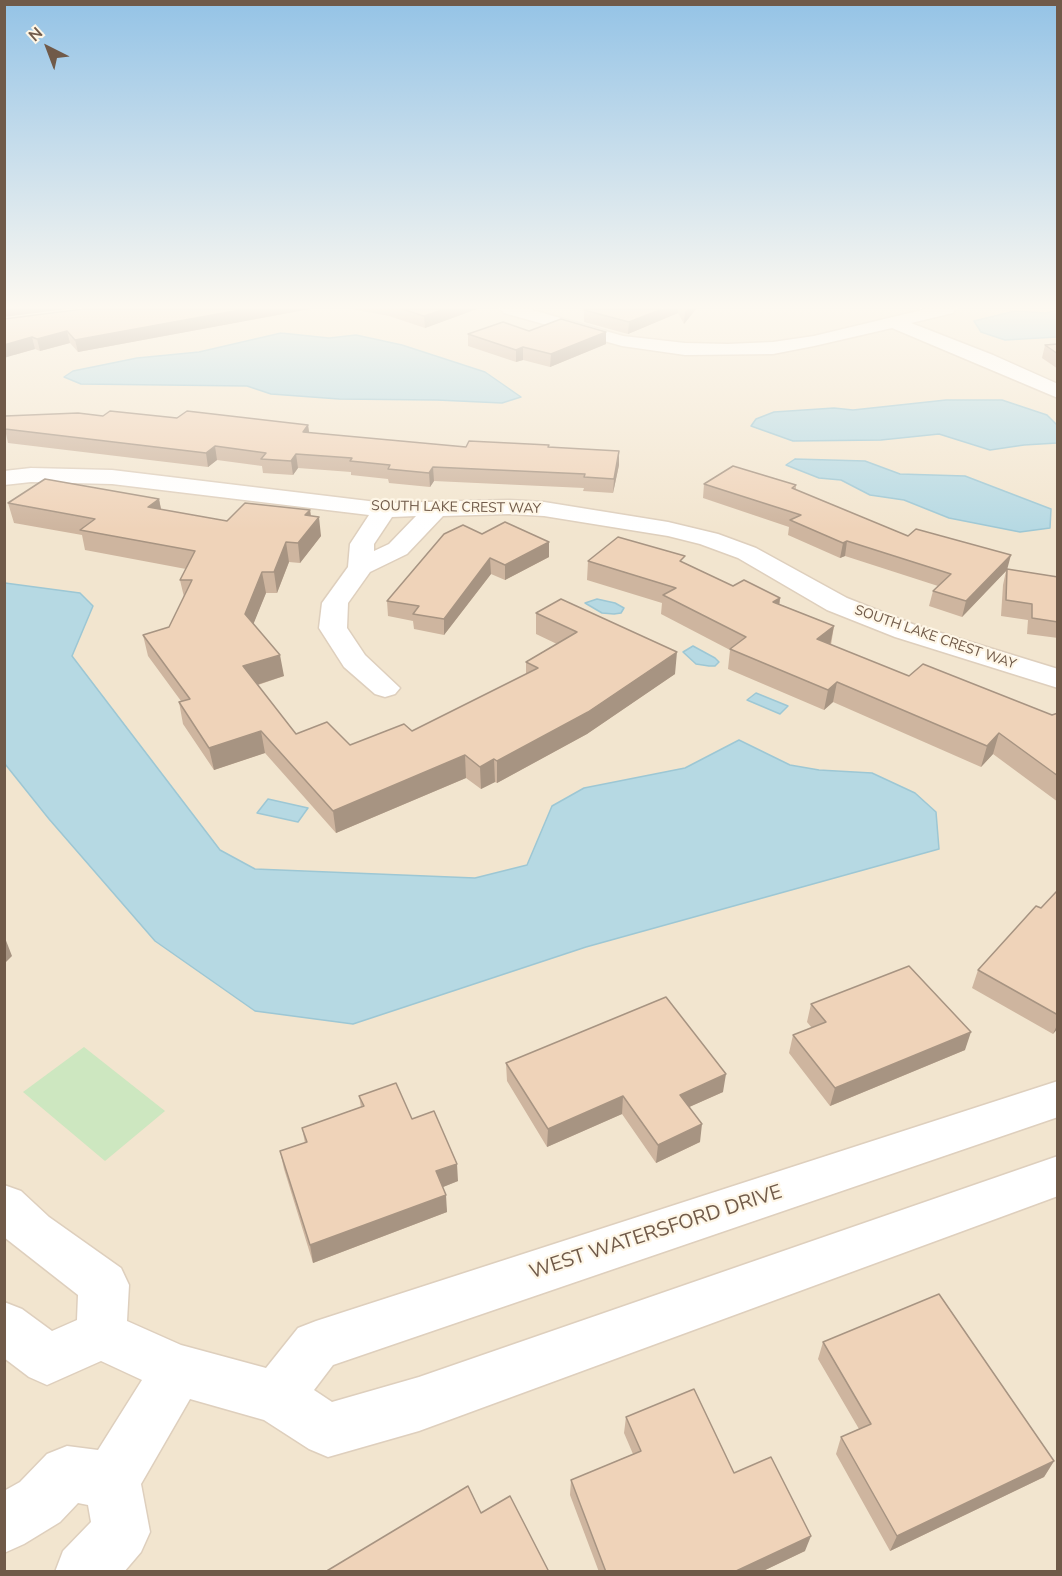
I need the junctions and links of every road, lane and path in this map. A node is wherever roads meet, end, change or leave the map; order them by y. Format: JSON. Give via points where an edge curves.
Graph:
{"nodes":[{"id":1,"x":1037,"y":383,"type":"edge"},
{"id":2,"x":1058,"y":392,"type":"edge"},
{"id":3,"x":4,"y":478,"type":"edge"},
{"id":4,"x":385,"y":510,"type":"junction"},
{"id":5,"x":435,"y":510,"type":"junction"},
{"id":6,"x":361,"y":567,"type":"junction"},
{"id":7,"x":1058,"y":679,"type":"edge"},
{"id":8,"x":385,"y":688,"type":"dead end"},
{"id":9,"x":1058,"y":1099,"type":"edge"},
{"id":10,"x":1058,"y":1176,"type":"edge"},
{"id":11,"x":4,"y":1206,"type":"edge"},
{"id":12,"x":4,"y":1326,"type":"edge"},
{"id":13,"x":101,"y":1335,"type":"junction"},
{"id":14,"x":178,"y":1370,"type":"junction"},
{"id":15,"x":276,"y":1397,"type":"junction"},
{"id":16,"x":111,"y":1480,"type":"junction"},
{"id":17,"x":4,"y":1524,"type":"edge"},
{"id":18,"x":84,"y":1572,"type":"edge"}],
"edges":[{"from":1,"to":2,"type":"street"},
{"from":3,"to":4,"type":"street","name":"SOUTH LAKE CREST WAY","via":[[112,477]]},
{"from":4,"to":5,"type":"street","name":"SOUTH LAKE CREST WAY"},
{"from":4,"to":6,"type":"street","via":[[362,544]]},
{"from":5,"to":6,"type":"street","via":[[398,549]]},
{"from":5,"to":7,"type":"street","name":"SOUTH LAKE CREST WAY","via":[[544,509],[709,539],[747,553],[847,608],[904,631]]},
{"from":6,"to":8,"type":"street","via":[[335,603],[333,627],[354,661]]},
{"from":9,"to":15,"type":"street","name":"WEST WATERSFORD DRIVE","via":[[316,1346]]},
{"from":10,"to":15,"type":"street","via":[[420,1404],[328,1430]]},
{"from":11,"to":13,"type":"street","via":[[32,1232],[104,1285]]},
{"from":12,"to":13,"type":"street","via":[[47,1359]]},
{"from":13,"to":14,"type":"street"},
{"from":14,"to":15,"type":"street"},
{"from":14,"to":16,"type":"street"},
{"from":16,"to":17,"type":"street","via":[[67,1474],[40,1502]]},
{"from":16,"to":18,"type":"street","via":[[121,1532]]}]}
